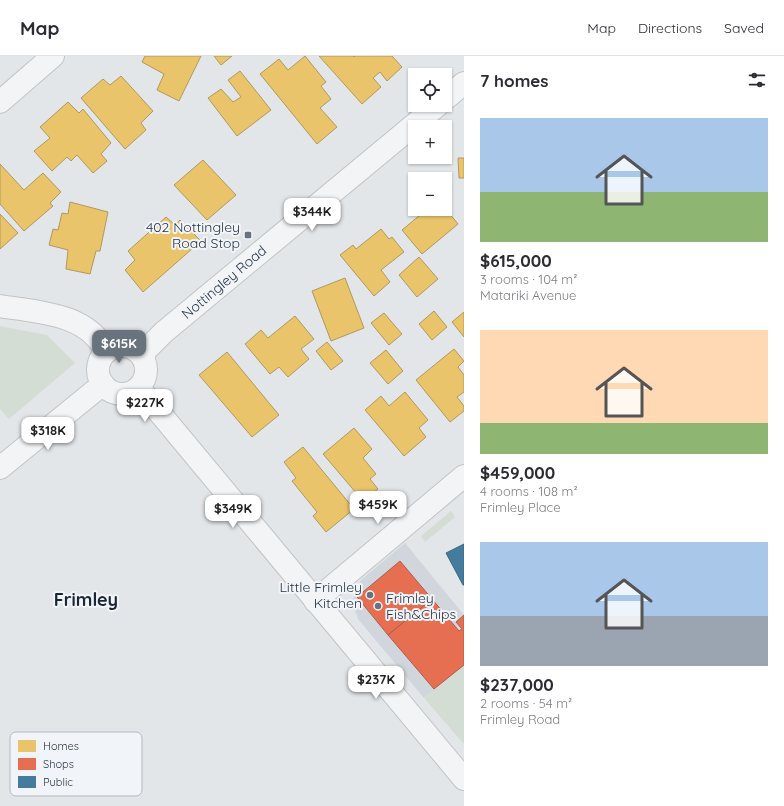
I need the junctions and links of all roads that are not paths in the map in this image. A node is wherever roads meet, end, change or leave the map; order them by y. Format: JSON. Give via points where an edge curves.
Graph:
{"nodes":[{"id":1,"x":53,"y":56,"type":"edge"},
{"id":2,"x":464,"y":84,"type":"edge"},
{"id":3,"x":452,"y":93,"type":"edge"},
{"id":4,"x":0,"y":102,"type":"edge"},
{"id":5,"x":430,"y":112,"type":"edge"},
{"id":6,"x":0,"y":306,"type":"edge"},
{"id":7,"x":106,"y":352,"type":"junction"},
{"id":8,"x":142,"y":355,"type":"junction"},
{"id":9,"x":103,"y":384,"type":"junction"},
{"id":10,"x":138,"y":388,"type":"junction"},
{"id":11,"x":0,"y":468,"type":"edge"},
{"id":12,"x":464,"y":476,"type":"edge"},
{"id":13,"x":315,"y":600,"type":"junction"},
{"id":14,"x":464,"y":779,"type":"edge"}],
"edges":[{"from":1,"to":4,"type":"street"},
{"from":2,"to":3,"type":"street"},
{"from":5,"to":8,"type":"street","name":"Nottingley Road","via":[[164,332]]},
{"from":6,"to":7,"type":"street","via":[[68,319],[84,326],[103,344]]},
{"from":7,"to":8,"type":"street","via":[[115,347],[125,346]]},
{"from":7,"to":9,"type":"street","via":[[98,367]]},
{"from":8,"to":10,"type":"street","via":[[146,363],[146,372],[144,381]]},
{"from":9,"to":10,"type":"street","via":[[110,391],[120,394],[130,393]]},
{"from":9,"to":11,"type":"street"},
{"from":10,"to":13,"type":"street"},
{"from":12,"to":13,"type":"street"},
{"from":13,"to":14,"type":"street"}]}
